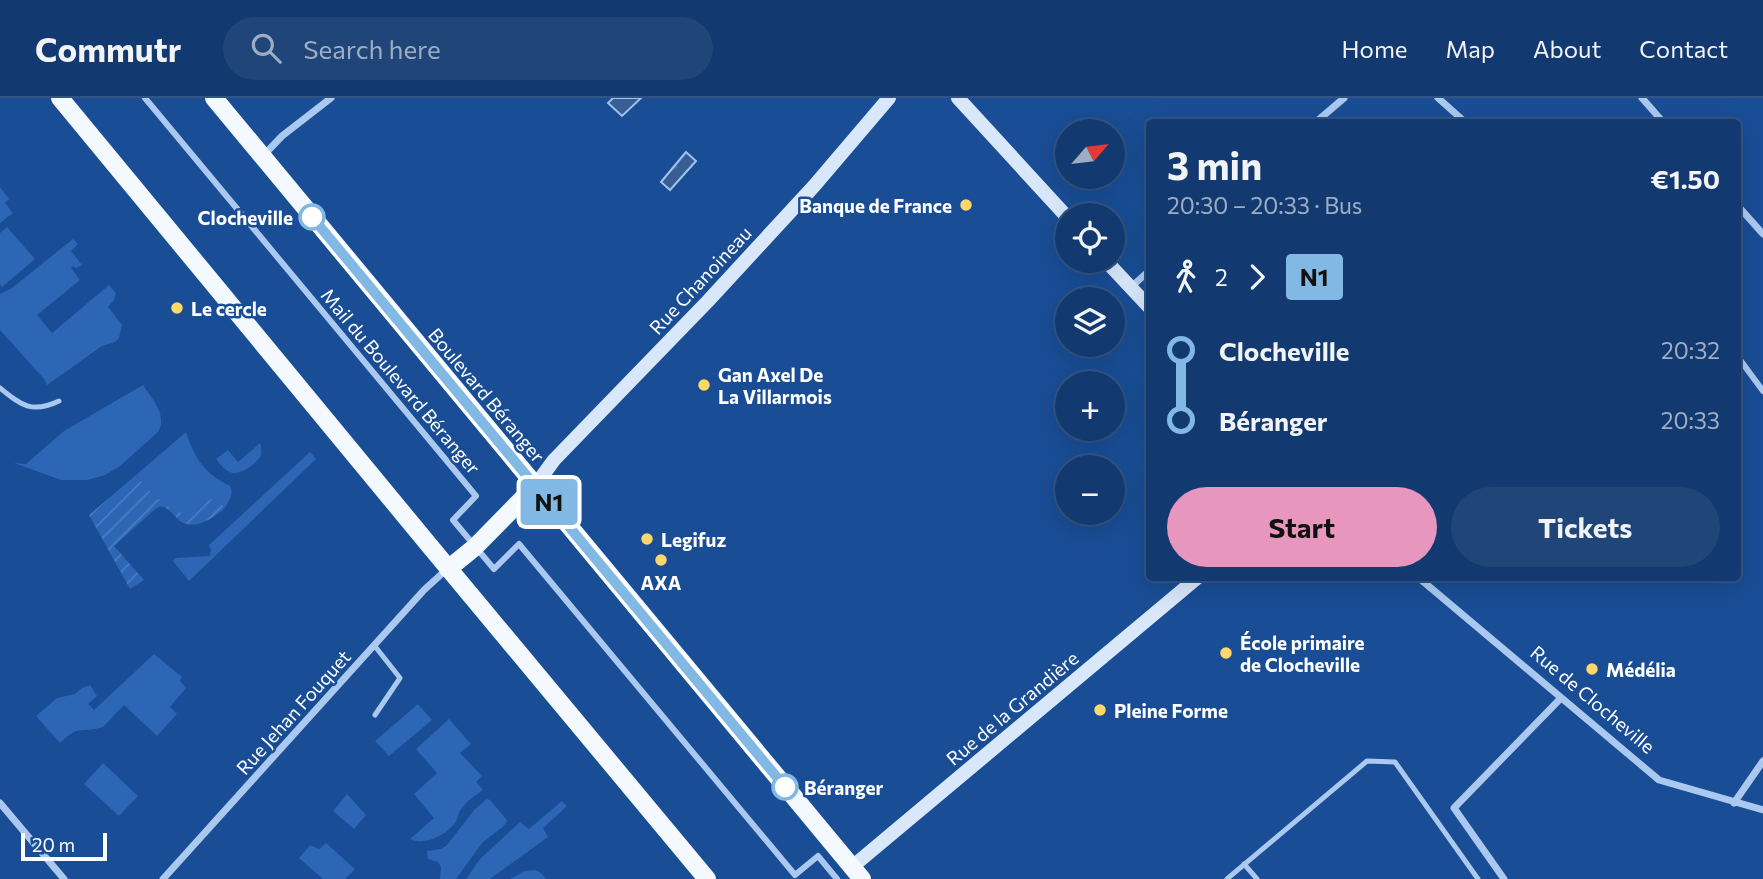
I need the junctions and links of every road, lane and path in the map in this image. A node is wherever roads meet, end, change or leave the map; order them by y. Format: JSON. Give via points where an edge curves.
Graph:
{"nodes":[{"id":1,"x":60,"y":98,"type":"edge"},
{"id":2,"x":145,"y":98,"type":"edge"},
{"id":3,"x":214,"y":98,"type":"edge"},
{"id":4,"x":331,"y":98,"type":"edge"},
{"id":5,"x":890,"y":98,"type":"edge"},
{"id":6,"x":958,"y":98,"type":"edge"},
{"id":7,"x":1344,"y":98,"type":"edge"},
{"id":8,"x":1438,"y":98,"type":"edge"},
{"id":9,"x":1642,"y":98,"type":"edge"},
{"id":10,"x":1320,"y":119,"type":"edge"},
{"id":11,"x":1462,"y":119,"type":"edge"},
{"id":12,"x":1660,"y":119,"type":"edge"},
{"id":13,"x":262,"y":157,"type":"junction"},
{"id":14,"x":1055,"y":205,"type":"edge"},
{"id":15,"x":1741,"y":209,"type":"edge"},
{"id":16,"x":1763,"y":234,"type":"edge"},
{"id":17,"x":1118,"y":273,"type":"edge"},
{"id":18,"x":1146,"y":274,"type":"edge"},
{"id":19,"x":1131,"y":287,"type":"junction"},
{"id":20,"x":1146,"y":304,"type":"edge"},
{"id":21,"x":1741,"y":361,"type":"edge"},
{"id":22,"x":0,"y":388,"type":"edge"},
{"id":23,"x":1763,"y":391,"type":"edge"},
{"id":24,"x":59,"y":401,"type":"dead end"},
{"id":25,"x":535,"y":486,"type":"junction"},
{"id":26,"x":475,"y":547,"type":"junction"},
{"id":27,"x":448,"y":569,"type":"junction"},
{"id":28,"x":1193,"y":581,"type":"edge"},
{"id":29,"x":1423,"y":581,"type":"edge"},
{"id":30,"x":374,"y":645,"type":"junction"},
{"id":31,"x":1561,"y":698,"type":"junction"},
{"id":32,"x":374,"y":715,"type":"dead end"},
{"id":33,"x":1763,"y":761,"type":"edge"},
{"id":34,"x":0,"y":803,"type":"edge"},
{"id":35,"x":1734,"y":803,"type":"junction"},
{"id":36,"x":1763,"y":810,"type":"edge"},
{"id":37,"x":1244,"y":864,"type":"junction"},
{"id":38,"x":848,"y":876,"type":"edge"},
{"id":39,"x":64,"y":879,"type":"edge"},
{"id":40,"x":163,"y":879,"type":"edge"},
{"id":41,"x":706,"y":879,"type":"edge"},
{"id":42,"x":1227,"y":879,"type":"edge"},
{"id":43,"x":1257,"y":879,"type":"edge"},
{"id":44,"x":1478,"y":879,"type":"edge"},
{"id":45,"x":1504,"y":879,"type":"edge"}],
"edges":[{"from":1,"to":27,"type":"main road"},
{"from":2,"to":26,"type":"street","name":"Mail du Boulevard Béranger","via":[[476,496],[453,520]]},
{"from":3,"to":13,"type":"main road","name":"Boulevard Béranger"},
{"from":4,"to":13,"type":"street"},
{"from":5,"to":25,"type":"main road","name":"Rue Chanoineau","via":[[708,301],[554,460]]},
{"from":6,"to":14,"type":"main road"},
{"from":7,"to":10,"type":"street"},
{"from":8,"to":11,"type":"street"},
{"from":9,"to":12,"type":"street"},
{"from":13,"to":25,"type":"main road","name":"Boulevard Béranger"},
{"from":15,"to":16,"type":"street"},
{"from":17,"to":19,"type":"main road"},
{"from":18,"to":19,"type":"street"},
{"from":19,"to":20,"type":"main road"},
{"from":21,"to":23,"type":"street"},
{"from":22,"to":24,"type":"lane","via":[[30,407]]},
{"from":25,"to":26,"type":"main road"},
{"from":25,"to":38,"type":"main road","name":"Boulevard Béranger"},
{"from":26,"to":27,"type":"main road"},
{"from":26,"to":38,"type":"street","name":"Mail du Boulevard Béranger","via":[[494,569],[519,544],[795,875],[818,856]]},
{"from":27,"to":30,"type":"street","name":"Rue Jehan Fouquet"},
{"from":27,"to":41,"type":"main road"},
{"from":28,"to":38,"type":"main road","name":"Rue de la Grandière"},
{"from":29,"to":31,"type":"street","name":"Rue de Clocheville"},
{"from":30,"to":32,"type":"lane","via":[[400,678]]},
{"from":30,"to":40,"type":"street","name":"Rue Jehan Fouquet"},
{"from":31,"to":35,"type":"street","name":"Rue de Clocheville","via":[[1659,780]]},
{"from":31,"to":45,"type":"street","via":[[1454,808]]},
{"from":33,"to":35,"type":"street"},
{"from":34,"to":39,"type":"street"},
{"from":35,"to":36,"type":"street","name":"Rue de Clocheville"},
{"from":37,"to":42,"type":"lane"},
{"from":37,"to":43,"type":"lane"},
{"from":37,"to":44,"type":"lane","via":[[1367,761],[1395,762]]}]}
